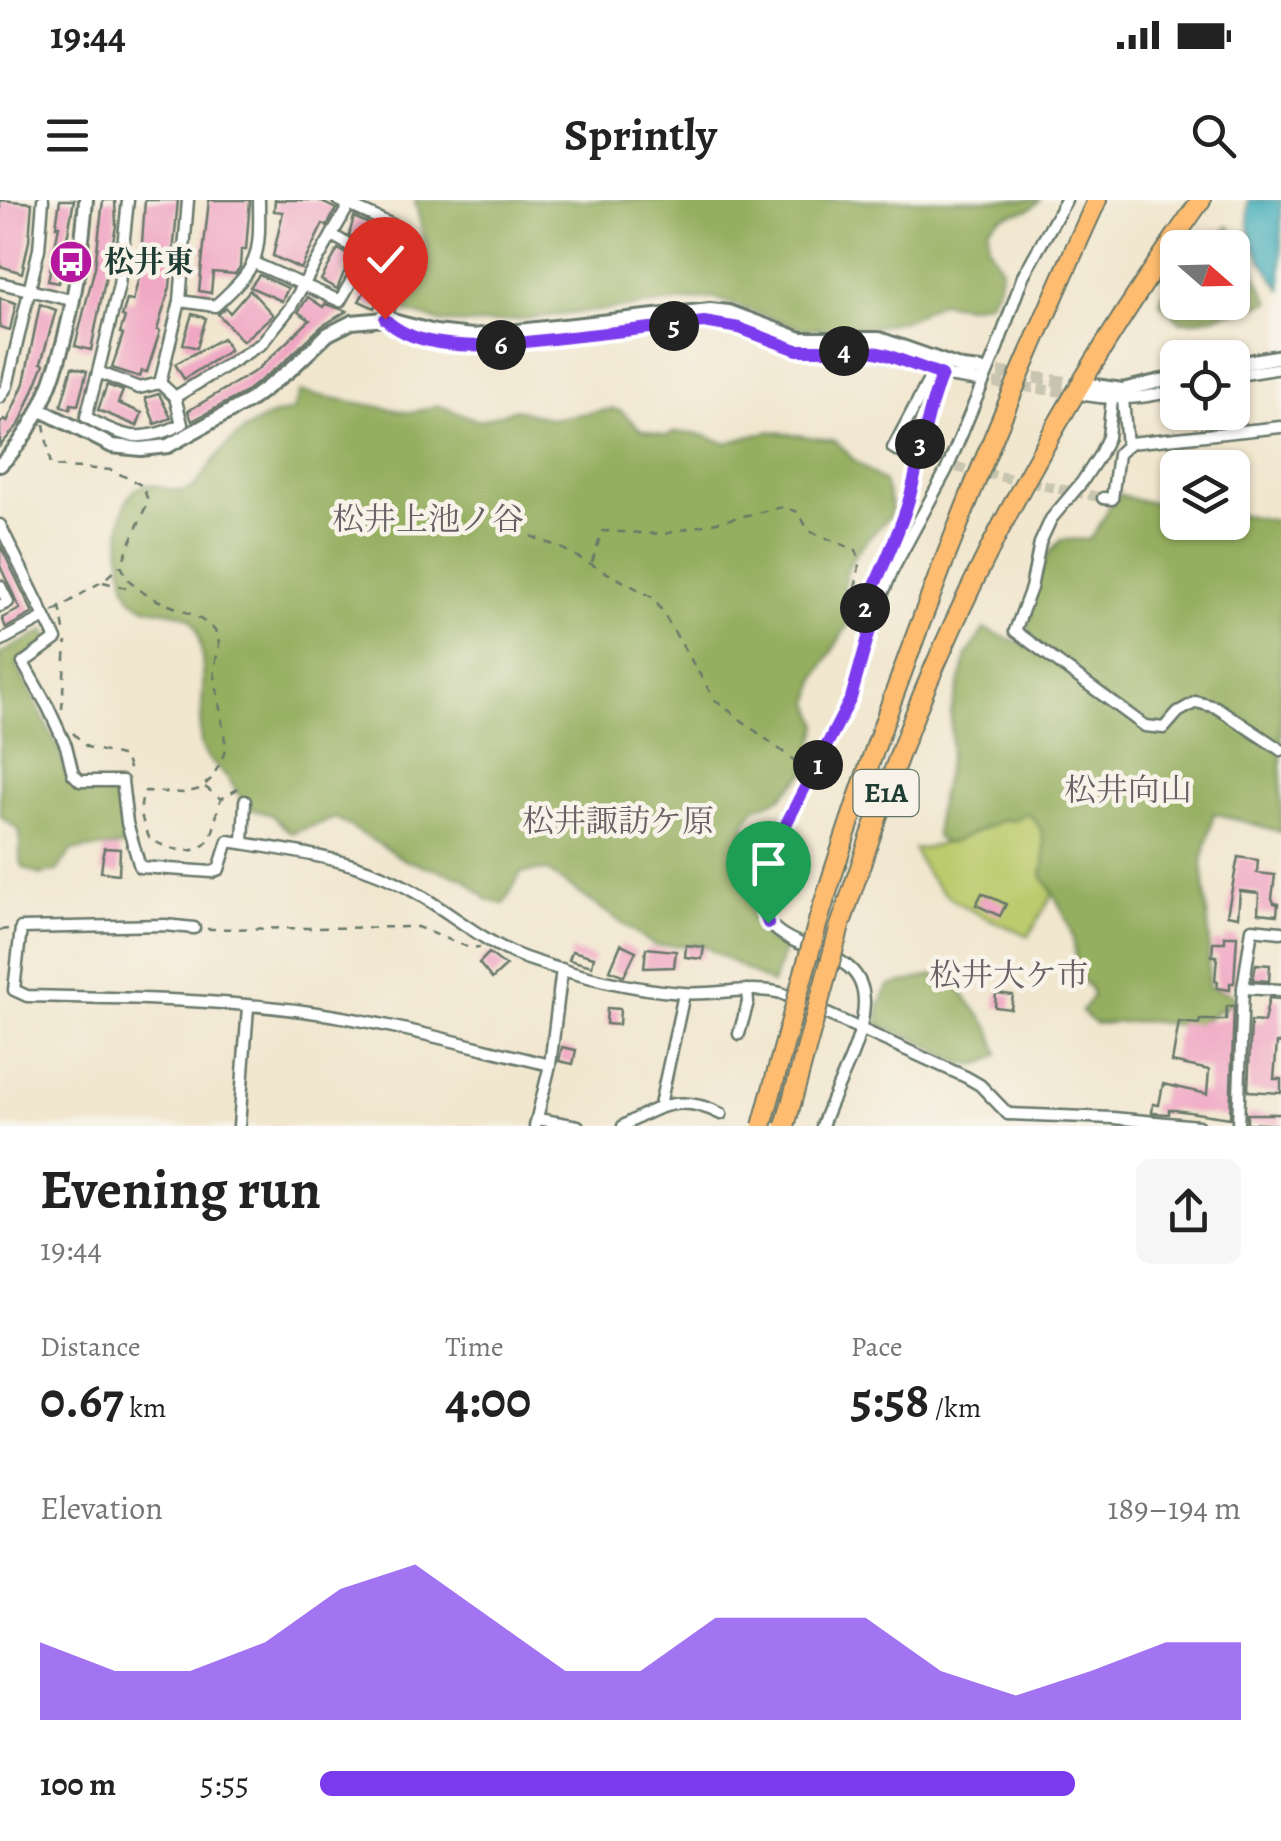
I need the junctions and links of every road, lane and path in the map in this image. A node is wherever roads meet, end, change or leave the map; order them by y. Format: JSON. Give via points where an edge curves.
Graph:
{"nodes":[{"id":1,"x":43,"y":200,"type":"edge"},
{"id":2,"x":86,"y":200,"type":"edge"},
{"id":3,"x":128,"y":200,"type":"edge"},
{"id":4,"x":188,"y":200,"type":"edge"},
{"id":5,"x":259,"y":200,"type":"edge"},
{"id":6,"x":1066,"y":200,"type":"edge"},
{"id":7,"x":1096,"y":200,"type":"edge"},
{"id":8,"x":1202,"y":200,"type":"edge"},
{"id":9,"x":344,"y":203,"type":"edge"},
{"id":10,"x":332,"y":235,"type":"junction"},
{"id":11,"x":254,"y":263,"type":"junction"},
{"id":12,"x":0,"y":283,"type":"edge"},
{"id":13,"x":302,"y":284,"type":"junction"},
{"id":14,"x":30,"y":290,"type":"junction"},
{"id":15,"x":71,"y":300,"type":"junction"},
{"id":16,"x":180,"y":301,"type":"junction"},
{"id":17,"x":385,"y":319,"type":"junction"},
{"id":18,"x":1281,"y":356,"type":"edge"},
{"id":19,"x":1250,"y":362,"type":"edge"},
{"id":20,"x":1281,"y":368,"type":"edge"},
{"id":21,"x":98,"y":372,"type":"junction"},
{"id":22,"x":1250,"y":373,"type":"edge"},
{"id":23,"x":937,"y":374,"type":"junction"},
{"id":24,"x":980,"y":376,"type":"joint"},
{"id":25,"x":1160,"y":381,"type":"edge"},
{"id":26,"x":160,"y":383,"type":"junction"},
{"id":27,"x":1087,"y":390,"type":"joint"},
{"id":28,"x":1160,"y":394,"type":"edge"},
{"id":29,"x":176,"y":396,"type":"junction"},
{"id":30,"x":0,"y":397,"type":"edge"},
{"id":31,"x":1117,"y":399,"type":"junction"},
{"id":32,"x":41,"y":410,"type":"junction"},
{"id":33,"x":1281,"y":428,"type":"edge"},
{"id":34,"x":1126,"y":446,"type":"junction"},
{"id":35,"x":911,"y":458,"type":"dead end"},
{"id":36,"x":0,"y":465,"type":"edge"},
{"id":37,"x":1102,"y":498,"type":"dead end"},
{"id":38,"x":0,"y":525,"type":"edge"},
{"id":39,"x":531,"y":536,"type":"dead end"},
{"id":40,"x":591,"y":564,"type":"junction"},
{"id":41,"x":121,"y":565,"type":"junction"},
{"id":42,"x":102,"y":582,"type":"junction"},
{"id":43,"x":0,"y":586,"type":"edge"},
{"id":44,"x":134,"y":590,"type":"junction"},
{"id":45,"x":0,"y":606,"type":"edge"},
{"id":46,"x":60,"y":606,"type":"junction"},
{"id":47,"x":869,"y":613,"type":"junction"},
{"id":48,"x":46,"y":618,"type":"junction"},
{"id":49,"x":0,"y":641,"type":"edge"},
{"id":50,"x":61,"y":717,"type":"dead end"},
{"id":51,"x":70,"y":730,"type":"dead end"},
{"id":52,"x":1281,"y":750,"type":"edge"},
{"id":53,"x":814,"y":774,"type":"junction"},
{"id":54,"x":133,"y":782,"type":"dead end"},
{"id":55,"x":204,"y":786,"type":"junction"},
{"id":56,"x":222,"y":799,"type":"junction"},
{"id":57,"x":245,"y":802,"type":"joint"},
{"id":58,"x":242,"y":843,"type":"junction"},
{"id":59,"x":194,"y":928,"type":"joint"},
{"id":60,"x":1281,"y":932,"type":"edge"},
{"id":61,"x":496,"y":945,"type":"junction"},
{"id":62,"x":562,"y":969,"type":"junction"},
{"id":63,"x":1243,"y":988,"type":"junction"},
{"id":64,"x":747,"y":990,"type":"junction"},
{"id":65,"x":1281,"y":990,"type":"edge"},
{"id":66,"x":684,"y":994,"type":"junction"},
{"id":67,"x":248,"y":1007,"type":"junction"},
{"id":68,"x":860,"y":1028,"type":"junction"},
{"id":69,"x":739,"y":1034,"type":"dead end"},
{"id":70,"x":550,"y":1065,"type":"junction"},
{"id":71,"x":660,"y":1105,"type":"junction"},
{"id":72,"x":722,"y":1114,"type":"dead end"},
{"id":73,"x":1008,"y":1114,"type":"junction"},
{"id":74,"x":537,"y":1122,"type":"edge"},
{"id":75,"x":239,"y":1126,"type":"edge"},
{"id":76,"x":578,"y":1126,"type":"edge"},
{"id":77,"x":623,"y":1126,"type":"edge"},
{"id":78,"x":762,"y":1126,"type":"edge"},
{"id":79,"x":785,"y":1126,"type":"edge"},
{"id":80,"x":822,"y":1126,"type":"edge"},
{"id":81,"x":1001,"y":1126,"type":"edge"},
{"id":82,"x":1198,"y":1126,"type":"edge"},
{"id":83,"x":1238,"y":1126,"type":"edge"}],
"edges":[{"from":1,"to":14,"type":"street"},
{"from":2,"to":15,"type":"street"},
{"from":3,"to":21,"type":"street"},
{"from":4,"to":16,"type":"street"},
{"from":5,"to":11,"type":"street"},
{"from":6,"to":47,"type":"street","via":[[1022,276],[947,469]]},
{"from":7,"to":78,"type":"highway","number":"E1A","bridge":true,"via":[[1034,338],[864,774]]},
{"from":8,"to":79,"type":"highway","number":"E1A","bridge":true,"via":[[1062,414],[937,662],[840,926]]},
{"from":9,"to":10,"type":"street"},
{"from":9,"to":17,"type":"street","via":[[395,226],[407,254]]},
{"from":10,"to":13,"type":"street"},
{"from":10,"to":13,"type":"street","via":[[366,255],[340,300]]},
{"from":11,"to":13,"type":"street"},
{"from":11,"to":16,"type":"street","via":[[215,306]]},
{"from":12,"to":14,"type":"street"},
{"from":13,"to":29,"type":"street","via":[[261,344]]},
{"from":14,"to":15,"type":"street"},
{"from":14,"to":30,"type":"street"},
{"from":15,"to":32,"type":"street"},
{"from":16,"to":26,"type":"street"},
{"from":17,"to":23,"type":"street","via":[[394,328],[456,346],[704,322],[797,350],[865,350]]},
{"from":17,"to":24,"type":"street","via":[[473,336],[710,310],[801,339],[879,340]]},
{"from":17,"to":32,"type":"street","via":[[352,322],[328,334],[248,401],[168,446],[112,446]]},
{"from":18,"to":19,"type":"street"},
{"from":20,"to":22,"type":"street"},
{"from":21,"to":26,"type":"street","via":[[138,388]]},
{"from":21,"to":29,"type":"street","via":[[86,417],[117,435],[151,436],[182,424]]},
{"from":23,"to":24,"type":"street"},
{"from":23,"to":35,"type":"street","via":[[894,448]]},
{"from":23,"to":47,"type":"street","via":[[906,507]]},
{"from":25,"to":27,"type":"street"},
{"from":26,"to":29,"type":"street"},
{"from":27,"to":31,"type":"street"},
{"from":28,"to":31,"type":"street"},
{"from":31,"to":34,"type":"street"},
{"from":31,"to":52,"type":"street","via":[[1099,456],[1040,543],[1015,631],[1145,726],[1164,728],[1196,702],[1216,707]]},
{"from":32,"to":36,"type":"street"},
{"from":32,"to":41,"type":"path","via":[[51,466],[112,470],[143,486],[148,501]]},
{"from":33,"to":34,"type":"street"},
{"from":34,"to":37,"type":"street","via":[[1118,454],[1112,498]]},
{"from":38,"to":48,"type":"street"},
{"from":39,"to":40,"type":"path"},
{"from":40,"to":47,"type":"path","via":[[602,531],[664,534],[783,507],[798,512],[810,531],[856,550],[861,562],[854,606]]},
{"from":40,"to":53,"type":"path","via":[[654,598],[715,700]]},
{"from":41,"to":42,"type":"path"},
{"from":41,"to":44,"type":"path"},
{"from":42,"to":44,"type":"path"},
{"from":42,"to":46,"type":"path"},
{"from":43,"to":45,"type":"street","via":[[8,602]]},
{"from":44,"to":55,"type":"path","via":[[196,616],[218,634],[214,670],[226,747]]},
{"from":46,"to":48,"type":"path"},
{"from":46,"to":50,"type":"path","via":[[68,658]]},
{"from":47,"to":53,"type":"street","via":[[851,698]]},
{"from":48,"to":49,"type":"street"},
{"from":48,"to":58,"type":"street","via":[[56,639],[23,663],[66,746],[72,774],[80,781],[122,781],[140,867],[212,872],[228,841]]},
{"from":51,"to":54,"type":"path","via":[[87,747],[124,757]]},
{"from":53,"to":68,"type":"street","via":[[764,867],[761,905],[782,936],[846,962],[864,1002]]},
{"from":55,"to":56,"type":"path"},
{"from":55,"to":56,"type":"path","via":[[185,793],[146,791],[141,813],[150,838],[182,851],[199,847],[209,839]]},
{"from":56,"to":57,"type":"path","via":[[239,788]]},
{"from":57,"to":58,"type":"street"},
{"from":58,"to":61,"type":"street","via":[[368,870]]},
{"from":59,"to":61,"type":"path","via":[[418,927],[470,948]]},
{"from":59,"to":67,"type":"street","via":[[21,928],[14,990],[27,996]]},
{"from":60,"to":63,"type":"street","via":[[1252,929]]},
{"from":61,"to":62,"type":"street"},
{"from":62,"to":66,"type":"street"},
{"from":62,"to":70,"type":"street"},
{"from":63,"to":65,"type":"street"},
{"from":63,"to":83,"type":"street"},
{"from":64,"to":66,"type":"street"},
{"from":64,"to":68,"type":"street","via":[[781,993]]},
{"from":64,"to":69,"type":"street"},
{"from":66,"to":71,"type":"street"},
{"from":67,"to":70,"type":"street","via":[[348,1018]]},
{"from":67,"to":75,"type":"street"},
{"from":68,"to":73,"type":"street","via":[[966,1077]]},
{"from":68,"to":80,"type":"street"},
{"from":70,"to":74,"type":"street"},
{"from":71,"to":72,"type":"street","via":[[706,1106]]},
{"from":71,"to":77,"type":"street"},
{"from":73,"to":81,"type":"street"},
{"from":73,"to":82,"type":"street"},
{"from":74,"to":76,"type":"street"}]}
